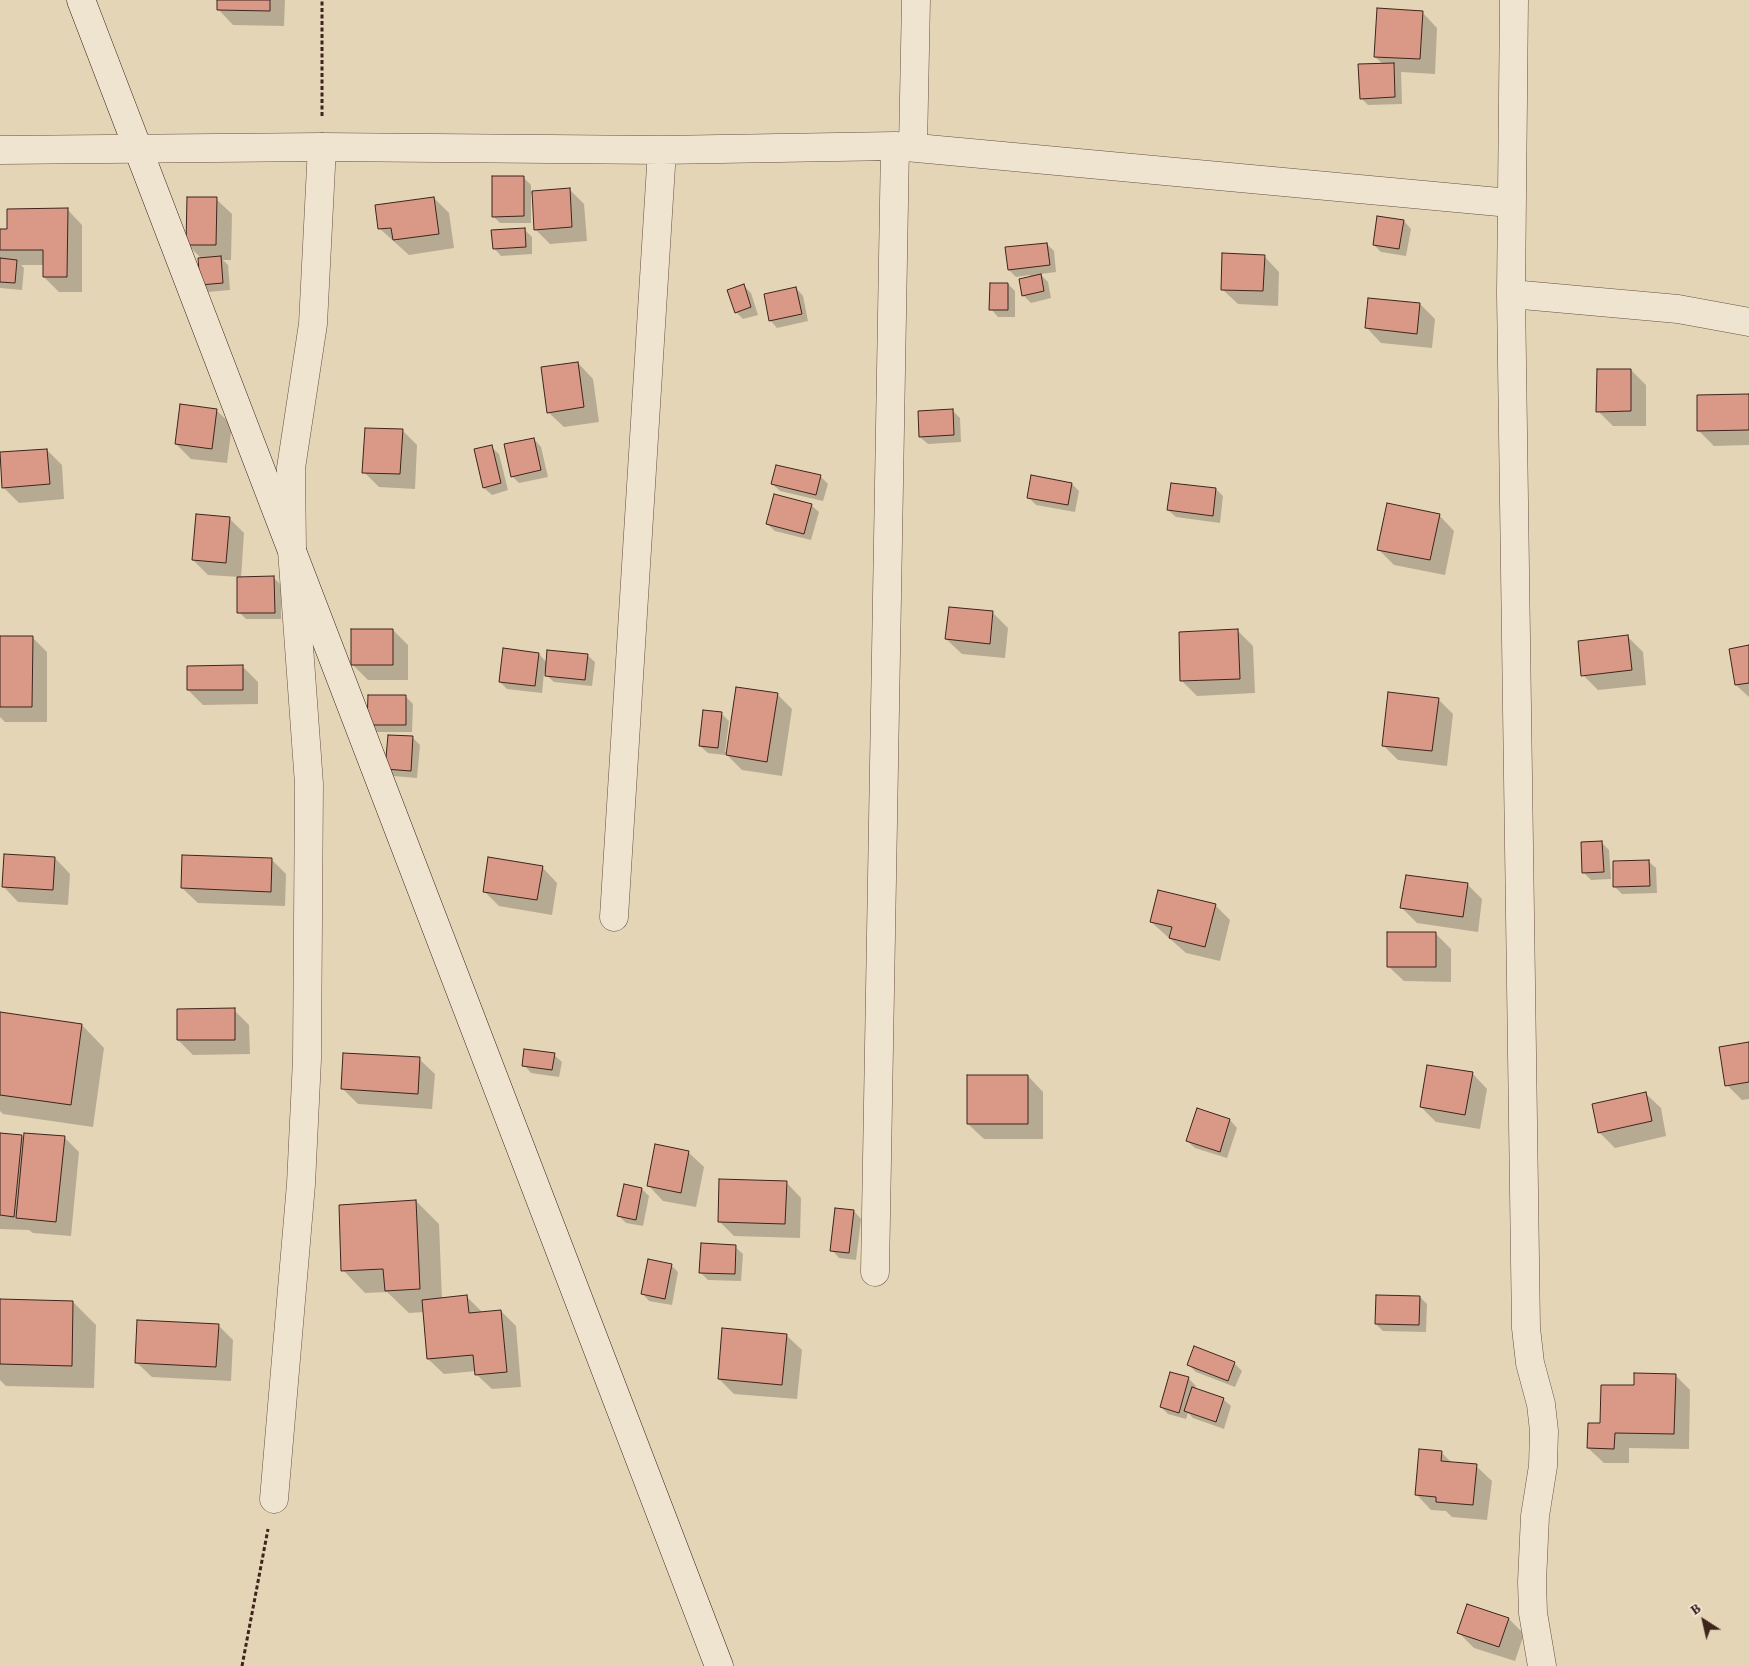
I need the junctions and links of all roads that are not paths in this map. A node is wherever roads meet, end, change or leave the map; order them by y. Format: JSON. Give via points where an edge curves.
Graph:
{"nodes":[{"id":1,"x":81,"y":0,"type":"edge"},
{"id":2,"x":916,"y":0,"type":"edge"},
{"id":3,"x":1514,"y":0,"type":"edge"},
{"id":4,"x":904,"y":146,"type":"junction"},
{"id":5,"x":322,"y":147,"type":"junction"},
{"id":6,"x":0,"y":150,"type":"edge"},
{"id":7,"x":139,"y":150,"type":"junction"},
{"id":8,"x":662,"y":150,"type":"junction"},
{"id":9,"x":1510,"y":203,"type":"junction"},
{"id":10,"x":1511,"y":294,"type":"junction"},
{"id":11,"x":1749,"y":322,"type":"edge"},
{"id":12,"x":292,"y":550,"type":"junction"},
{"id":13,"x":614,"y":917,"type":"dead end"},
{"id":14,"x":874,"y":1272,"type":"dead end"},
{"id":15,"x":274,"y":1499,"type":"road end"},
{"id":16,"x":719,"y":1666,"type":"edge"},
{"id":17,"x":1542,"y":1666,"type":"edge"}],
"edges":[{"from":1,"to":7,"type":"street"},
{"from":2,"to":4,"type":"street"},
{"from":3,"to":9,"type":"street"},
{"from":4,"to":8,"type":"street"},
{"from":4,"to":9,"type":"street"},
{"from":4,"to":14,"type":"street"},
{"from":5,"to":7,"type":"street"},
{"from":5,"to":8,"type":"street"},
{"from":5,"to":12,"type":"street","via":[[313,324],[291,468]]},
{"from":6,"to":7,"type":"street"},
{"from":7,"to":12,"type":"street"},
{"from":8,"to":13,"type":"street"},
{"from":9,"to":10,"type":"street"},
{"from":10,"to":11,"type":"street","via":[[1678,310]]},
{"from":10,"to":17,"type":"street","via":[[1526,1328],[1544,1431],[1532,1582],[1533,1613]]},
{"from":12,"to":15,"type":"street","via":[[309,784],[307,1059],[301,1184]]},
{"from":12,"to":16,"type":"street"}]}
